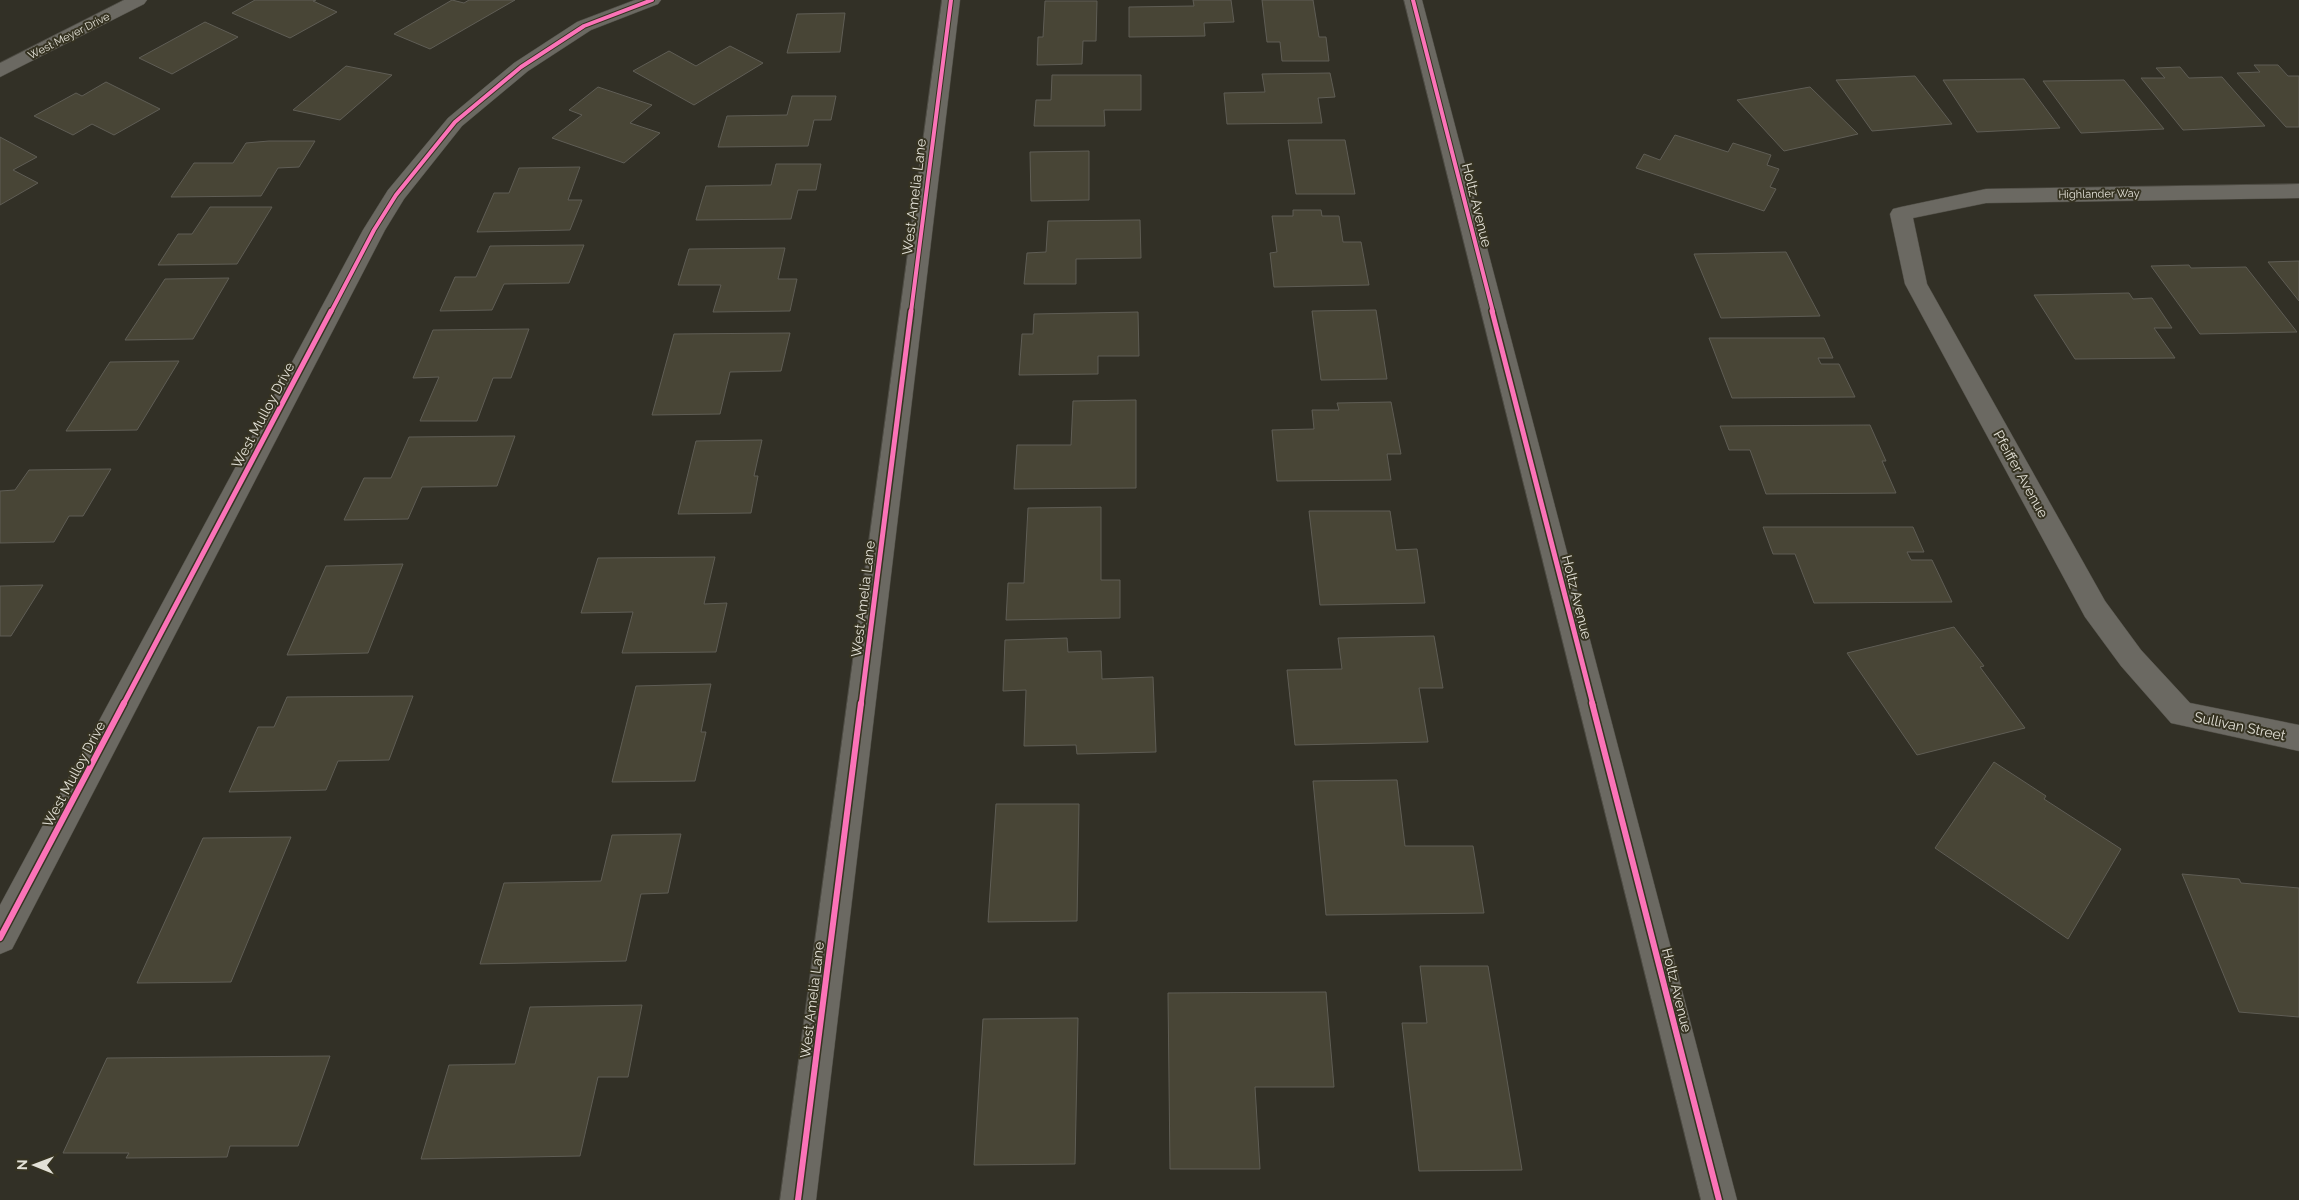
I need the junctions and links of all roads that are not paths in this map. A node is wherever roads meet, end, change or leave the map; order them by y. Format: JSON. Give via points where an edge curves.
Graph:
{"nodes":[{"id":1,"x":138,"y":0,"type":"edge"},
{"id":2,"x":652,"y":0,"type":"edge"},
{"id":3,"x":951,"y":0,"type":"edge"},
{"id":4,"x":1413,"y":0,"type":"edge"},
{"id":5,"x":0,"y":71,"type":"edge"},
{"id":6,"x":2299,"y":191,"type":"edge"},
{"id":7,"x":1901,"y":214,"type":"joint"},
{"id":8,"x":2181,"y":714,"type":"joint"},
{"id":9,"x":2299,"y":738,"type":"edge"},
{"id":10,"x":0,"y":938,"type":"edge"},
{"id":11,"x":798,"y":1200,"type":"edge"},
{"id":12,"x":1719,"y":1200,"type":"edge"}],
"edges":[{"from":1,"to":5,"type":"street","name":"West Meyer Drive"},
{"from":2,"to":10,"type":"street","name":"West Mulloy Drive","via":[[584,26],[521,66],[455,122],[396,195],[374,230]]},
{"from":3,"to":11,"type":"street","name":"West Amelia Lane"},
{"from":4,"to":12,"type":"street","name":"Holtz Avenue"},
{"from":6,"to":7,"type":"street","name":"Highlander Way","via":[[1986,196]]},
{"from":7,"to":8,"type":"street","name":"Pfeiffer Avenue","via":[[1916,284],[2095,609],[2131,658]]},
{"from":8,"to":9,"type":"street","name":"Sullivan Street"}]}
